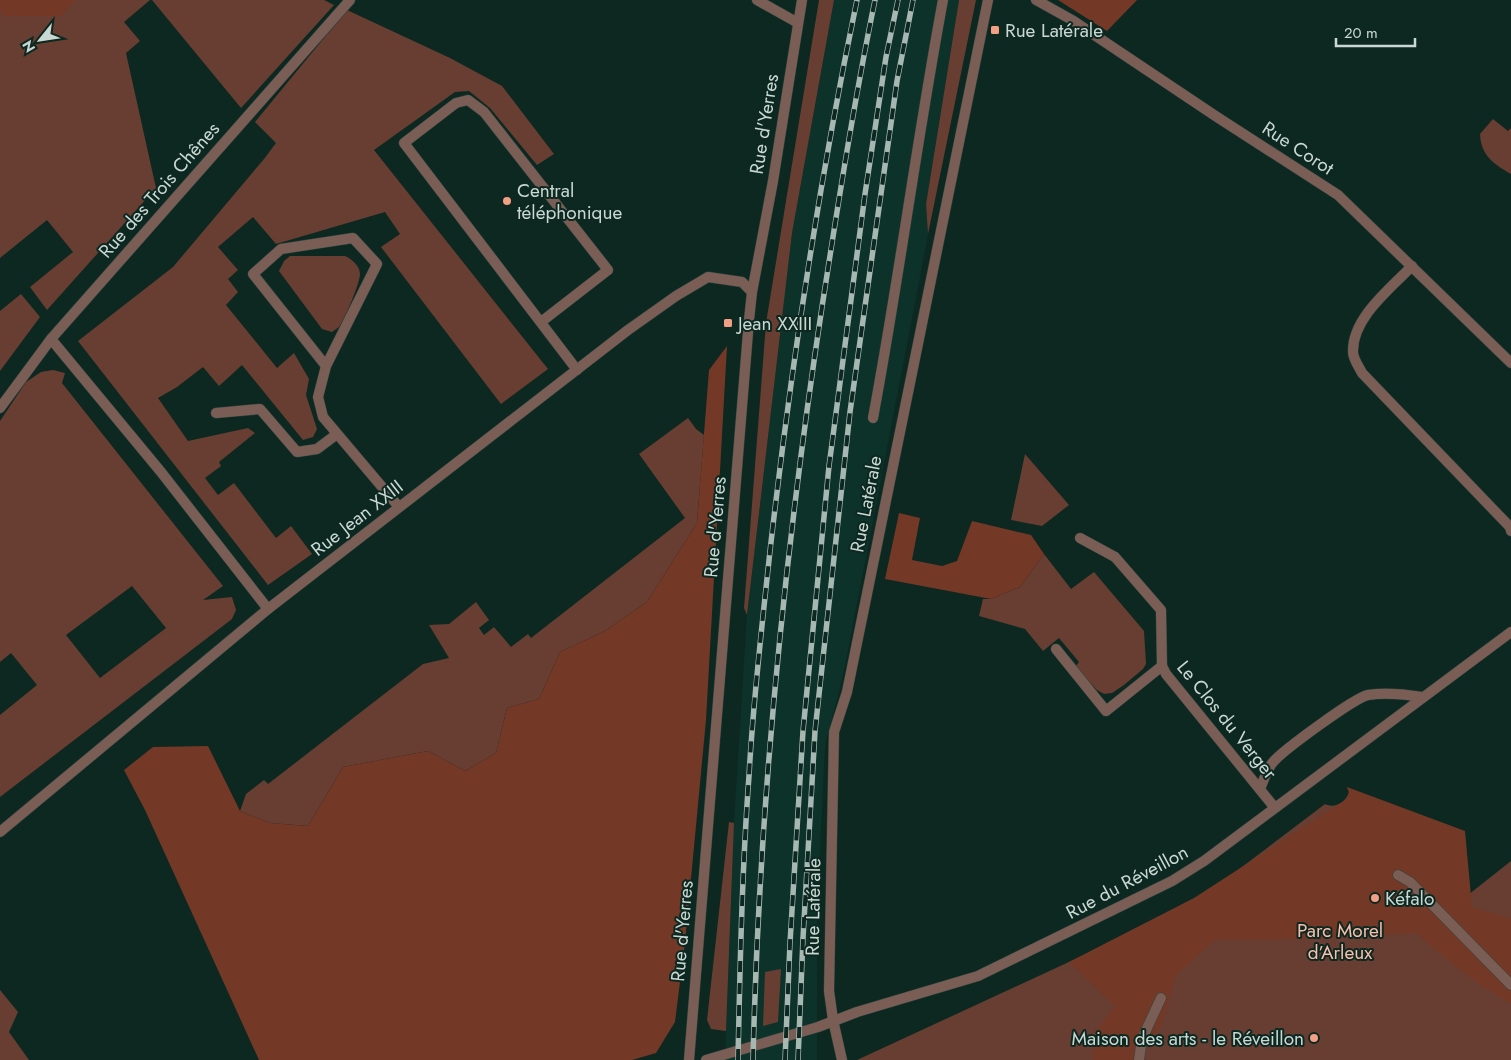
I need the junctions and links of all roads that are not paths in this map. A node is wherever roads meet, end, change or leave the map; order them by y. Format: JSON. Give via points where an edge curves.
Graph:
{"nodes":[{"id":1,"x":350,"y":0,"type":"edge"},
{"id":2,"x":757,"y":0,"type":"edge"},
{"id":3,"x":802,"y":0,"type":"edge"},
{"id":4,"x":943,"y":0,"type":"edge"},
{"id":5,"x":988,"y":0,"type":"edge"},
{"id":6,"x":1036,"y":0,"type":"edge"},
{"id":7,"x":798,"y":23,"type":"junction"},
{"id":8,"x":1412,"y":266,"type":"junction"},
{"id":9,"x":752,"y":292,"type":"junction"},
{"id":10,"x":541,"y":322,"type":"junction"},
{"id":11,"x":51,"y":339,"type":"junction"},
{"id":12,"x":1511,"y":363,"type":"edge"},
{"id":13,"x":326,"y":366,"type":"junction"},
{"id":14,"x":577,"y":370,"type":"junction"},
{"id":15,"x":0,"y":408,"type":"edge"},
{"id":16,"x":216,"y":413,"type":"dead end"},
{"id":17,"x":873,"y":418,"type":"dead end"},
{"id":18,"x":338,"y":434,"type":"junction"},
{"id":19,"x":398,"y":507,"type":"junction"},
{"id":20,"x":1511,"y":531,"type":"edge"},
{"id":21,"x":1080,"y":538,"type":"dead end"},
{"id":22,"x":268,"y":609,"type":"junction"},
{"id":23,"x":1511,"y":632,"type":"edge"},
{"id":24,"x":1056,"y":649,"type":"dead end"},
{"id":25,"x":1162,"y":666,"type":"junction"},
{"id":26,"x":1422,"y":697,"type":"junction"},
{"id":27,"x":1260,"y":789,"type":"junction"},
{"id":28,"x":1275,"y":808,"type":"junction"},
{"id":29,"x":0,"y":832,"type":"edge"},
{"id":30,"x":1398,"y":875,"type":"dead end"},
{"id":31,"x":1511,"y":984,"type":"edge"},
{"id":32,"x":1161,"y":998,"type":"dead end"},
{"id":33,"x":833,"y":1020,"type":"junction"},
{"id":34,"x":689,"y":1060,"type":"edge"},
{"id":35,"x":706,"y":1060,"type":"edge"},
{"id":36,"x":842,"y":1060,"type":"edge"},
{"id":37,"x":1139,"y":1060,"type":"edge"}],
"edges":[{"from":1,"to":11,"type":"street","name":"Rue des Trois Chênes"},
{"from":2,"to":7,"type":"street"},
{"from":3,"to":7,"type":"street","name":"Rue d'Yerres"},
{"from":4,"to":17,"type":"street"},
{"from":5,"to":33,"type":"street","name":"Rue Latérale","via":[[847,692],[834,732],[829,991]]},
{"from":6,"to":8,"type":"street","name":"Rue Corot","via":[[1072,20],[1338,195]]},
{"from":7,"to":9,"type":"street","name":"Rue d'Yerres"},
{"from":8,"to":12,"type":"street","name":"Rue Corot"},
{"from":8,"to":20,"type":"street","via":[[1362,319],[1355,335],[1353,354],[1362,373]]},
{"from":9,"to":14,"type":"street","name":"Rue Jean XXIII","via":[[742,282],[708,277],[628,330]]},
{"from":9,"to":34,"type":"street","name":"Rue d'Yerres"},
{"from":10,"to":10,"type":"street","via":[[404,143],[456,103],[468,100],[484,112],[608,270]]},
{"from":10,"to":14,"type":"street"},
{"from":11,"to":15,"type":"street","name":"Rue des Trois Chênes"},
{"from":11,"to":22,"type":"street"},
{"from":13,"to":13,"type":"street","via":[[377,264],[353,238],[281,249],[253,274]]},
{"from":13,"to":18,"type":"street","via":[[318,397],[323,417]]},
{"from":14,"to":19,"type":"street","name":"Rue Jean XXIII"},
{"from":16,"to":18,"type":"street","via":[[260,409],[297,452],[317,449]]},
{"from":18,"to":19,"type":"street"},
{"from":19,"to":22,"type":"street","name":"Rue Jean XXIII"},
{"from":21,"to":25,"type":"street","name":"Le Clos du Verger","via":[[1115,556],[1160,610]]},
{"from":22,"to":29,"type":"street","name":"Rue Jean XXIII"},
{"from":23,"to":26,"type":"street","name":"Rue du Réveillon"},
{"from":24,"to":25,"type":"street","via":[[1106,711]]},
{"from":25,"to":27,"type":"street","name":"Le Clos du Verger"},
{"from":26,"to":27,"type":"street","via":[[1398,693],[1367,696],[1353,702],[1286,749],[1272,763]]},
{"from":26,"to":28,"type":"street","name":"Rue du Réveillon"},
{"from":27,"to":28,"type":"street","name":"Le Clos du Verger"},
{"from":28,"to":33,"type":"street","name":"Rue du Réveillon","via":[[1172,881],[978,976]]},
{"from":30,"to":31,"type":"street","via":[[1410,882]]},
{"from":32,"to":37,"type":"street","via":[[1142,1039]]},
{"from":33,"to":35,"type":"street","name":"Rue du Réveillon"},
{"from":33,"to":36,"type":"street","name":"Rue Latérale"}]}
